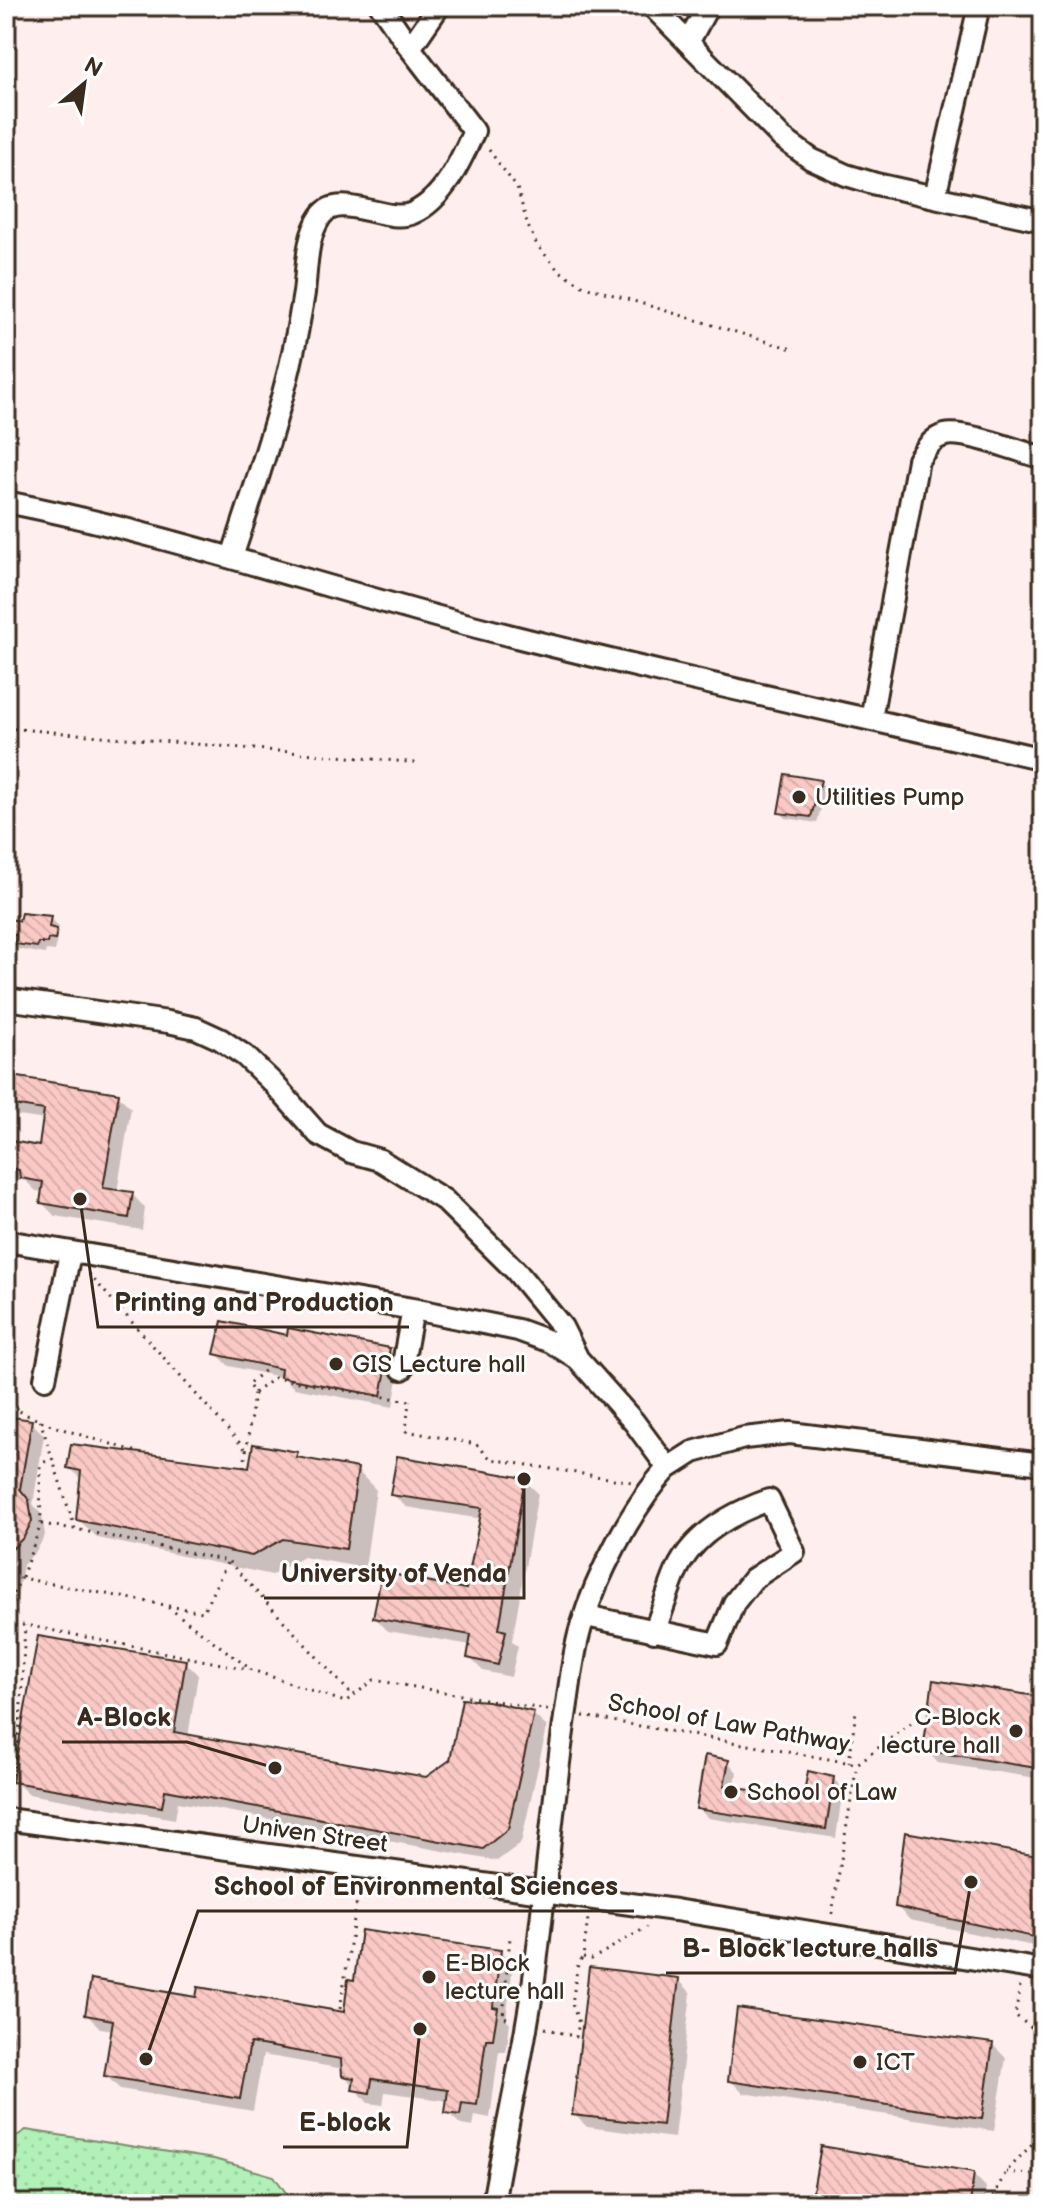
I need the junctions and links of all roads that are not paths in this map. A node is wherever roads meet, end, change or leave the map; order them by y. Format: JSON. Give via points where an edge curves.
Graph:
{"nodes":[{"id":1,"x":381,"y":6,"type":"edge"},
{"id":2,"x":439,"y":6,"type":"edge"},
{"id":3,"x":652,"y":6,"type":"edge"},
{"id":4,"x":708,"y":6,"type":"edge"},
{"id":5,"x":979,"y":6,"type":"edge"},
{"id":6,"x":688,"y":43,"type":"junction"},
{"id":7,"x":410,"y":48,"type":"junction"},
{"id":8,"x":935,"y":197,"type":"junction"},
{"id":9,"x":1043,"y":221,"type":"edge"},
{"id":10,"x":1043,"y":458,"type":"edge"},
{"id":11,"x":6,"y":502,"type":"edge"},
{"id":12,"x":232,"y":557,"type":"junction"},
{"id":13,"x":871,"y":719,"type":"junction"},
{"id":14,"x":1043,"y":759,"type":"edge"},
{"id":15,"x":6,"y":999,"type":"edge"},
{"id":16,"x":6,"y":1241,"type":"edge"},
{"id":17,"x":70,"y":1253,"type":"junction"},
{"id":18,"x":413,"y":1309,"type":"junction"},
{"id":19,"x":578,"y":1359,"type":"junction"},
{"id":20,"x":402,"y":1369,"type":"dead end"},
{"id":21,"x":45,"y":1379,"type":"dead end"},
{"id":22,"x":1043,"y":1464,"type":"edge"},
{"id":23,"x":668,"y":1468,"type":"junction"},
{"id":24,"x":586,"y":1616,"type":"junction"},
{"id":25,"x":654,"y":1632,"type":"junction"},
{"id":26,"x":8,"y":1819,"type":"edge"},
{"id":27,"x":546,"y":1892,"type":"junction"},
{"id":28,"x":1033,"y":1969,"type":"edge"},
{"id":29,"x":493,"y":2204,"type":"edge"}],
"edges":[{"from":1,"to":7,"type":"street"},
{"from":2,"to":7,"type":"street"},
{"from":3,"to":6,"type":"street"},
{"from":4,"to":6,"type":"street"},
{"from":5,"to":8,"type":"street"},
{"from":6,"to":8,"type":"street","via":[[782,138],[811,159],[846,175]]},
{"from":7,"to":12,"type":"street","via":[[474,131],[440,190],[414,213],[401,217],[346,206],[322,213],[309,252],[286,383]]},
{"from":8,"to":9,"type":"street"},
{"from":10,"to":13,"type":"street","via":[[959,434],[943,435],[918,460]]},
{"from":11,"to":12,"type":"street"},
{"from":12,"to":13,"type":"street","via":[[527,640]]},
{"from":13,"to":14,"type":"street"},
{"from":15,"to":19,"type":"street","via":[[168,1022],[220,1039],[274,1084],[318,1134],[380,1160],[444,1200],[537,1295]]},
{"from":16,"to":17,"type":"street"},
{"from":17,"to":18,"type":"street"},
{"from":17,"to":21,"type":"street"},
{"from":18,"to":19,"type":"street","via":[[518,1330]]},
{"from":18,"to":20,"type":"street"},
{"from":19,"to":23,"type":"street"},
{"from":22,"to":23,"type":"street","via":[[790,1433],[693,1452]]},
{"from":23,"to":24,"type":"street","via":[[625,1529]]},
{"from":24,"to":25,"type":"street"},
{"from":24,"to":27,"type":"street","via":[[571,1668]]},
{"from":25,"to":25,"type":"street","via":[[677,1569],[700,1537],[742,1509],[769,1500],[794,1552],[753,1579],[734,1603],[717,1644]]},
{"from":26,"to":27,"type":"street","name":"Univen Street"},
{"from":27,"to":28,"type":"street","name":"Univen Street"},
{"from":27,"to":29,"type":"street","via":[[529,2023]]}]}
